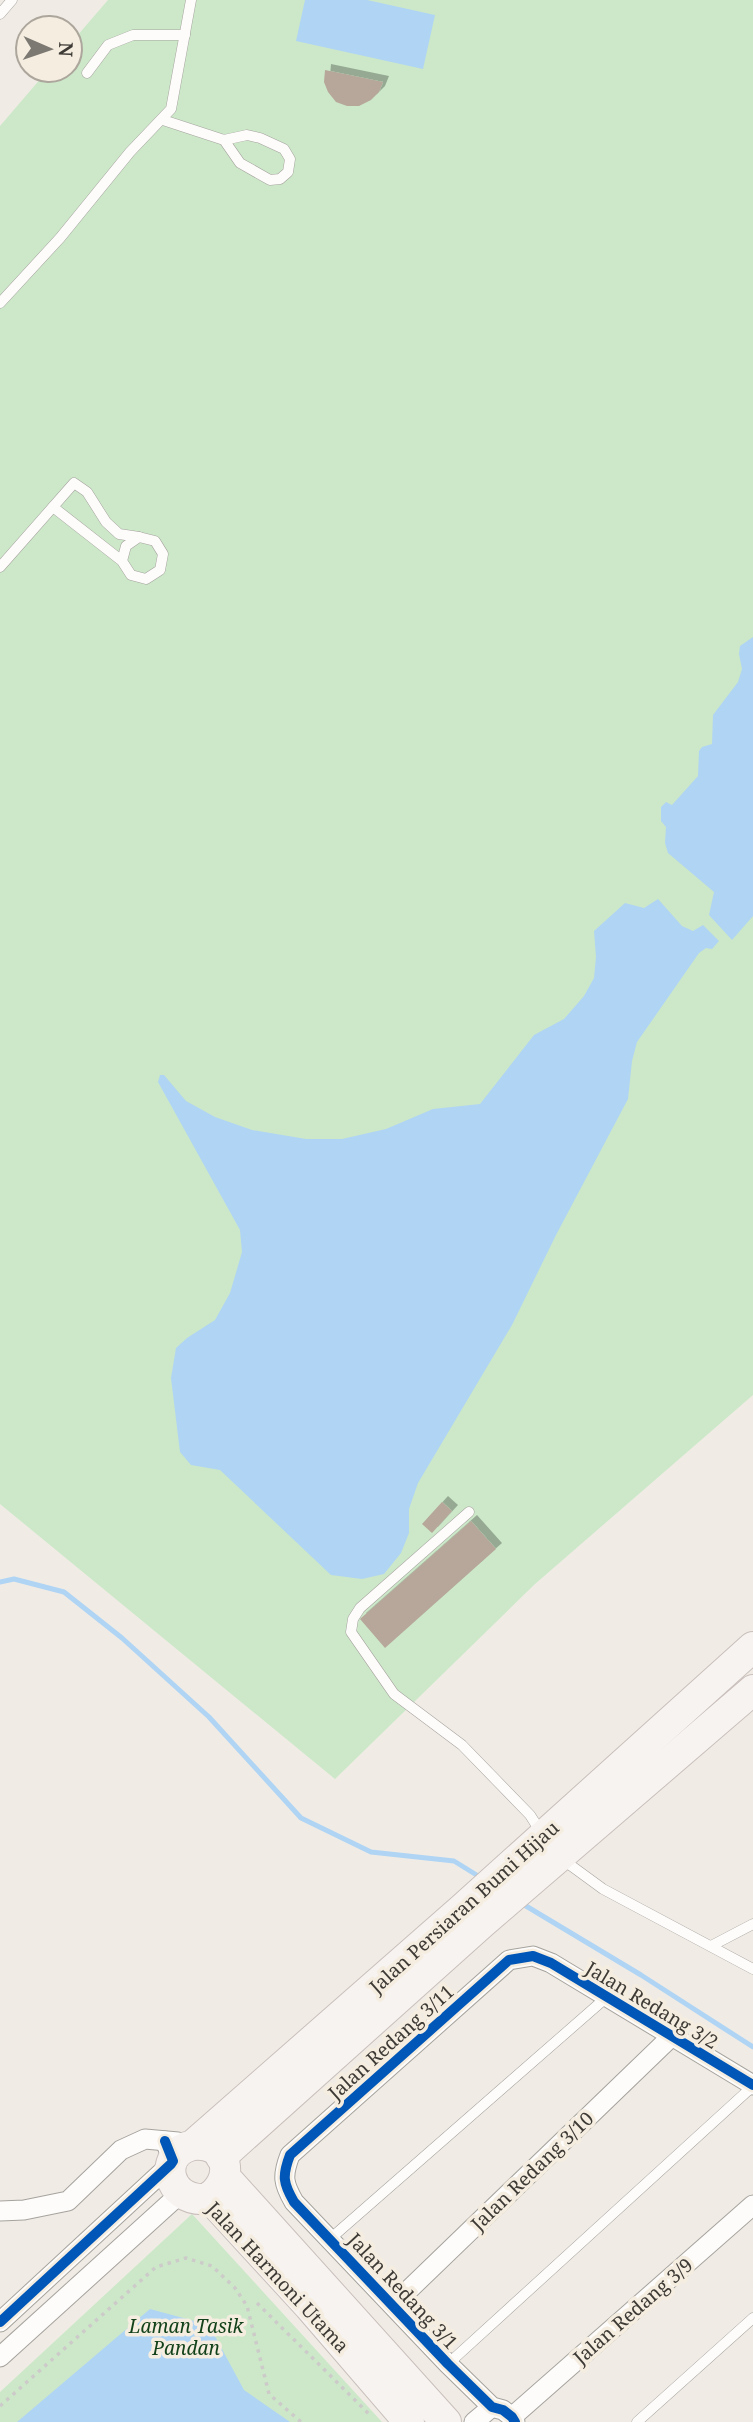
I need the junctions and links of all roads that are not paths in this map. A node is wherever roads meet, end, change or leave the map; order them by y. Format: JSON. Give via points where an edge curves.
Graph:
{"nodes":[{"id":1,"x":12,"y":0,"type":"edge"},
{"id":2,"x":191,"y":0,"type":"edge"},
{"id":3,"x":0,"y":13,"type":"edge"},
{"id":4,"x":185,"y":34,"type":"junction"},
{"id":5,"x":87,"y":73,"type":"dead end"},
{"id":6,"x":163,"y":120,"type":"junction"},
{"id":7,"x":224,"y":140,"type":"junction"},
{"id":8,"x":0,"y":303,"type":"edge"},
{"id":9,"x":53,"y":507,"type":"junction"},
{"id":10,"x":139,"y":537,"type":"junction"},
{"id":11,"x":122,"y":561,"type":"junction"},
{"id":12,"x":0,"y":567,"type":"edge"},
{"id":13,"x":469,"y":1512,"type":"dead end"},
{"id":14,"x":753,"y":1647,"type":"edge"},
{"id":15,"x":753,"y":1690,"type":"edge"},
{"id":16,"x":540,"y":1856,"type":"junction"},
{"id":17,"x":472,"y":1916,"type":"junction"},
{"id":18,"x":753,"y":1924,"type":"edge"},
{"id":19,"x":711,"y":1946,"type":"junction"},
{"id":20,"x":533,"y":1956,"type":"joint"},
{"id":21,"x":753,"y":1969,"type":"edge"},
{"id":22,"x":608,"y":1996,"type":"junction"},
{"id":23,"x":671,"y":2036,"type":"junction"},
{"id":24,"x":753,"y":2085,"type":"edge"},
{"id":25,"x":176,"y":2153,"type":"junction"},
{"id":26,"x":284,"y":2170,"type":"joint"},
{"id":27,"x":209,"y":2181,"type":"junction"},
{"id":28,"x":753,"y":2205,"type":"edge"},
{"id":29,"x":0,"y":2211,"type":"edge"},
{"id":30,"x":119,"y":2212,"type":"junction"},
{"id":31,"x":137,"y":2231,"type":"junction"},
{"id":32,"x":330,"y":2239,"type":"junction"},
{"id":33,"x":393,"y":2305,"type":"junction"},
{"id":34,"x":753,"y":2318,"type":"edge"},
{"id":35,"x":0,"y":2322,"type":"edge"},
{"id":36,"x":0,"y":2357,"type":"edge"},
{"id":37,"x":448,"y":2364,"type":"junction"},
{"id":38,"x":492,"y":2407,"type":"junction"},
{"id":39,"x":396,"y":2409,"type":"edge"},
{"id":40,"x":514,"y":2419,"type":"edge"},
{"id":41,"x":446,"y":2422,"type":"edge"},
{"id":42,"x":474,"y":2422,"type":"edge"},
{"id":43,"x":637,"y":2422,"type":"edge"}],
"edges":[{"from":1,"to":3,"type":"lane"},
{"from":2,"to":4,"type":"lane"},
{"from":4,"to":5,"type":"lane","via":[[133,35],[108,45]]},
{"from":4,"to":6,"type":"lane","via":[[171,109]]},
{"from":6,"to":7,"type":"lane"},
{"from":6,"to":8,"type":"lane"},
{"from":7,"to":7,"type":"lane","via":[[247,135],[284,149],[290,159],[288,172],[270,180],[254,173],[240,163]]},
{"from":9,"to":10,"type":"lane","via":[[74,483],[87,492],[118,534]]},
{"from":9,"to":11,"type":"lane"},
{"from":9,"to":12,"type":"lane"},
{"from":10,"to":11,"type":"lane","via":[[126,546]]},
{"from":10,"to":11,"type":"lane","via":[[155,541],[163,554],[160,570],[146,579],[131,575]]},
{"from":13,"to":16,"type":"lane","via":[[360,1608],[351,1632],[394,1694],[462,1745],[530,1815]]},
{"from":14,"to":16,"type":"main road","name":"Jalan Persiaran Bumi Hijau"},
{"from":15,"to":16,"type":"main road","name":"Jalan Persiaran Bumi Hijau","via":[[589,1830]]},
{"from":16,"to":17,"type":"main road","name":"Jalan Persiaran Bumi Hijau"},
{"from":16,"to":19,"type":"lane"},
{"from":17,"to":25,"type":"main road","name":"Jalan Persiaran Bumi Hijau"},
{"from":17,"to":27,"type":"main road","name":"Jalan Persiaran Bumi Hijau"},
{"from":18,"to":19,"type":"lane"},
{"from":19,"to":21,"type":"lane"},
{"from":20,"to":22,"type":"street","name":"Jalan Redang 3/2"},
{"from":20,"to":26,"type":"street","name":"Jalan Redang 3/11","via":[[509,1960],[290,2155]]},
{"from":22,"to":23,"type":"street","name":"Jalan Redang 3/2"},
{"from":22,"to":32,"type":"lane"},
{"from":23,"to":24,"type":"street","name":"Jalan Redang 3/2"},
{"from":23,"to":33,"type":"street","name":"Jalan Redang 3/10"},
{"from":24,"to":37,"type":"lane"},
{"from":25,"to":27,"type":"main road","name":"Jalan Harmoni Utama","via":[[170,2175],[173,2185]]},
{"from":25,"to":27,"type":"main road","via":[[206,2145],[214,2148]]},
{"from":25,"to":29,"type":"street","via":[[145,2138],[121,2150],[68,2201]]},
{"from":25,"to":30,"type":"street"},
{"from":26,"to":32,"type":"street","name":"Jalan Redang 3/1","via":[[285,2186],[294,2202]]},
{"from":27,"to":31,"type":"street","name":"Jalan Persiaran Bumi Hijau"},
{"from":27,"to":39,"type":"main road","name":"Jalan Harmoni Utama"},
{"from":28,"to":40,"type":"street","name":"Jalan Redang 3/9"},
{"from":30,"to":31,"type":"street"},
{"from":30,"to":35,"type":"street"},
{"from":31,"to":36,"type":"street","name":"Jalan Persiaran Bumi Hijau"},
{"from":32,"to":33,"type":"street","name":"Jalan Redang 3/1"},
{"from":33,"to":37,"type":"street","name":"Jalan Redang 3/1"},
{"from":34,"to":43,"type":"lane"},
{"from":37,"to":38,"type":"street","name":"Jalan Redang 3/1"},
{"from":38,"to":40,"type":"street","name":"Jalan Redang 3/1"},
{"from":38,"to":42,"type":"street"},
{"from":39,"to":41,"type":"main road","name":"Jalan Harmoni Utama"}]}
